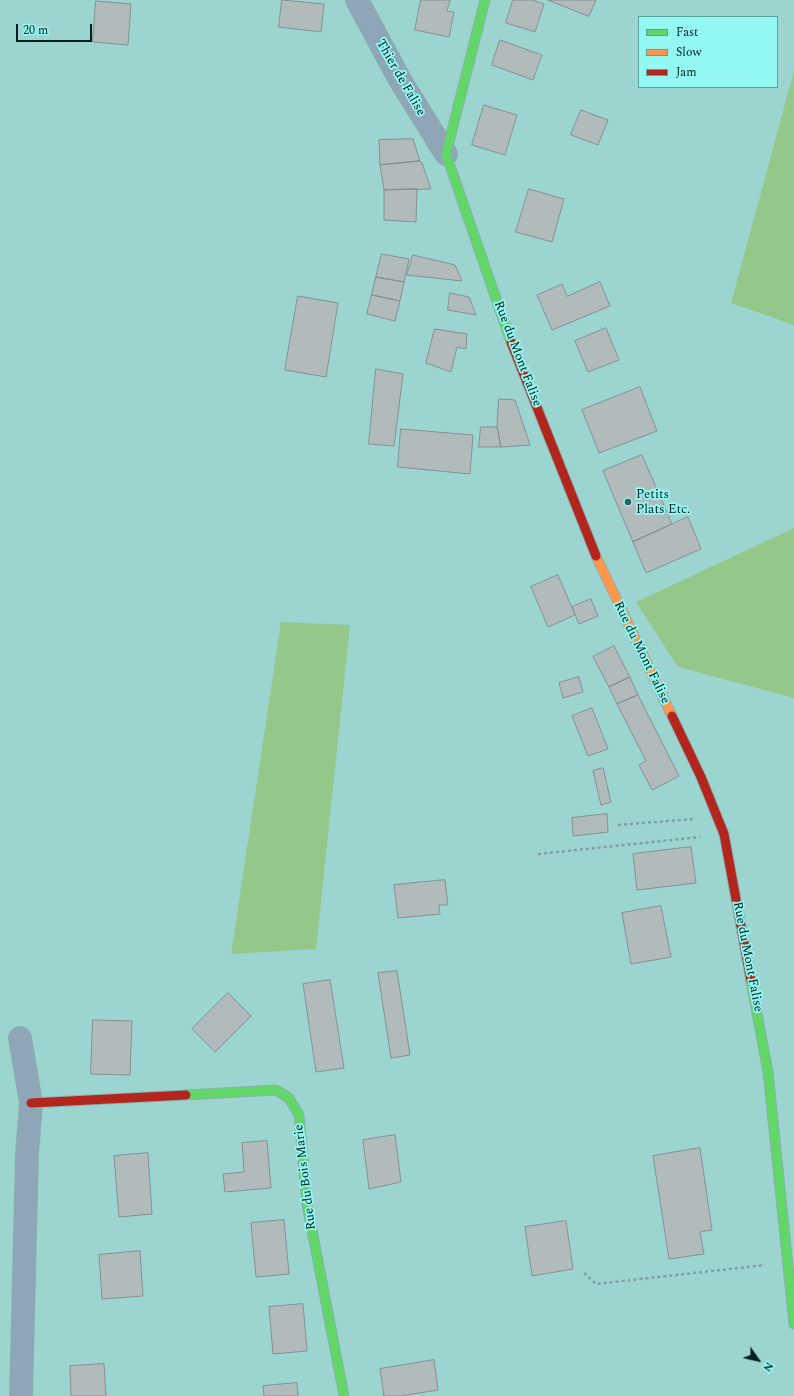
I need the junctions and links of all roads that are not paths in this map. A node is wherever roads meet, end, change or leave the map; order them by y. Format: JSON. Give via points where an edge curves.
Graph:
{"nodes":[{"id":1,"x":357,"y":0,"type":"edge"},
{"id":2,"x":485,"y":0,"type":"edge"},
{"id":3,"x":446,"y":154,"type":"junction"},
{"id":4,"x":20,"y":1038,"type":"dead end"},
{"id":5,"x":31,"y":1103,"type":"junction"},
{"id":6,"x":794,"y":1324,"type":"edge"},
{"id":7,"x":20,"y":1396,"type":"edge"},
{"id":8,"x":344,"y":1396,"type":"edge"}],
"edges":[{"from":1,"to":3,"type":"street","name":"Thier de Falise","via":[[400,80]]},
{"from":2,"to":3,"type":"street"},
{"from":3,"to":6,"type":"street","name":"Rue du Mont Falise","via":[[509,337],[600,567],[701,777],[724,834],[768,1072]]},
{"from":4,"to":5,"type":"street"},
{"from":5,"to":7,"type":"street","via":[[27,1154]]},
{"from":5,"to":8,"type":"street","name":"Rue du Bois Marie","via":[[276,1090],[290,1098],[299,1115],[307,1204]]}]}
